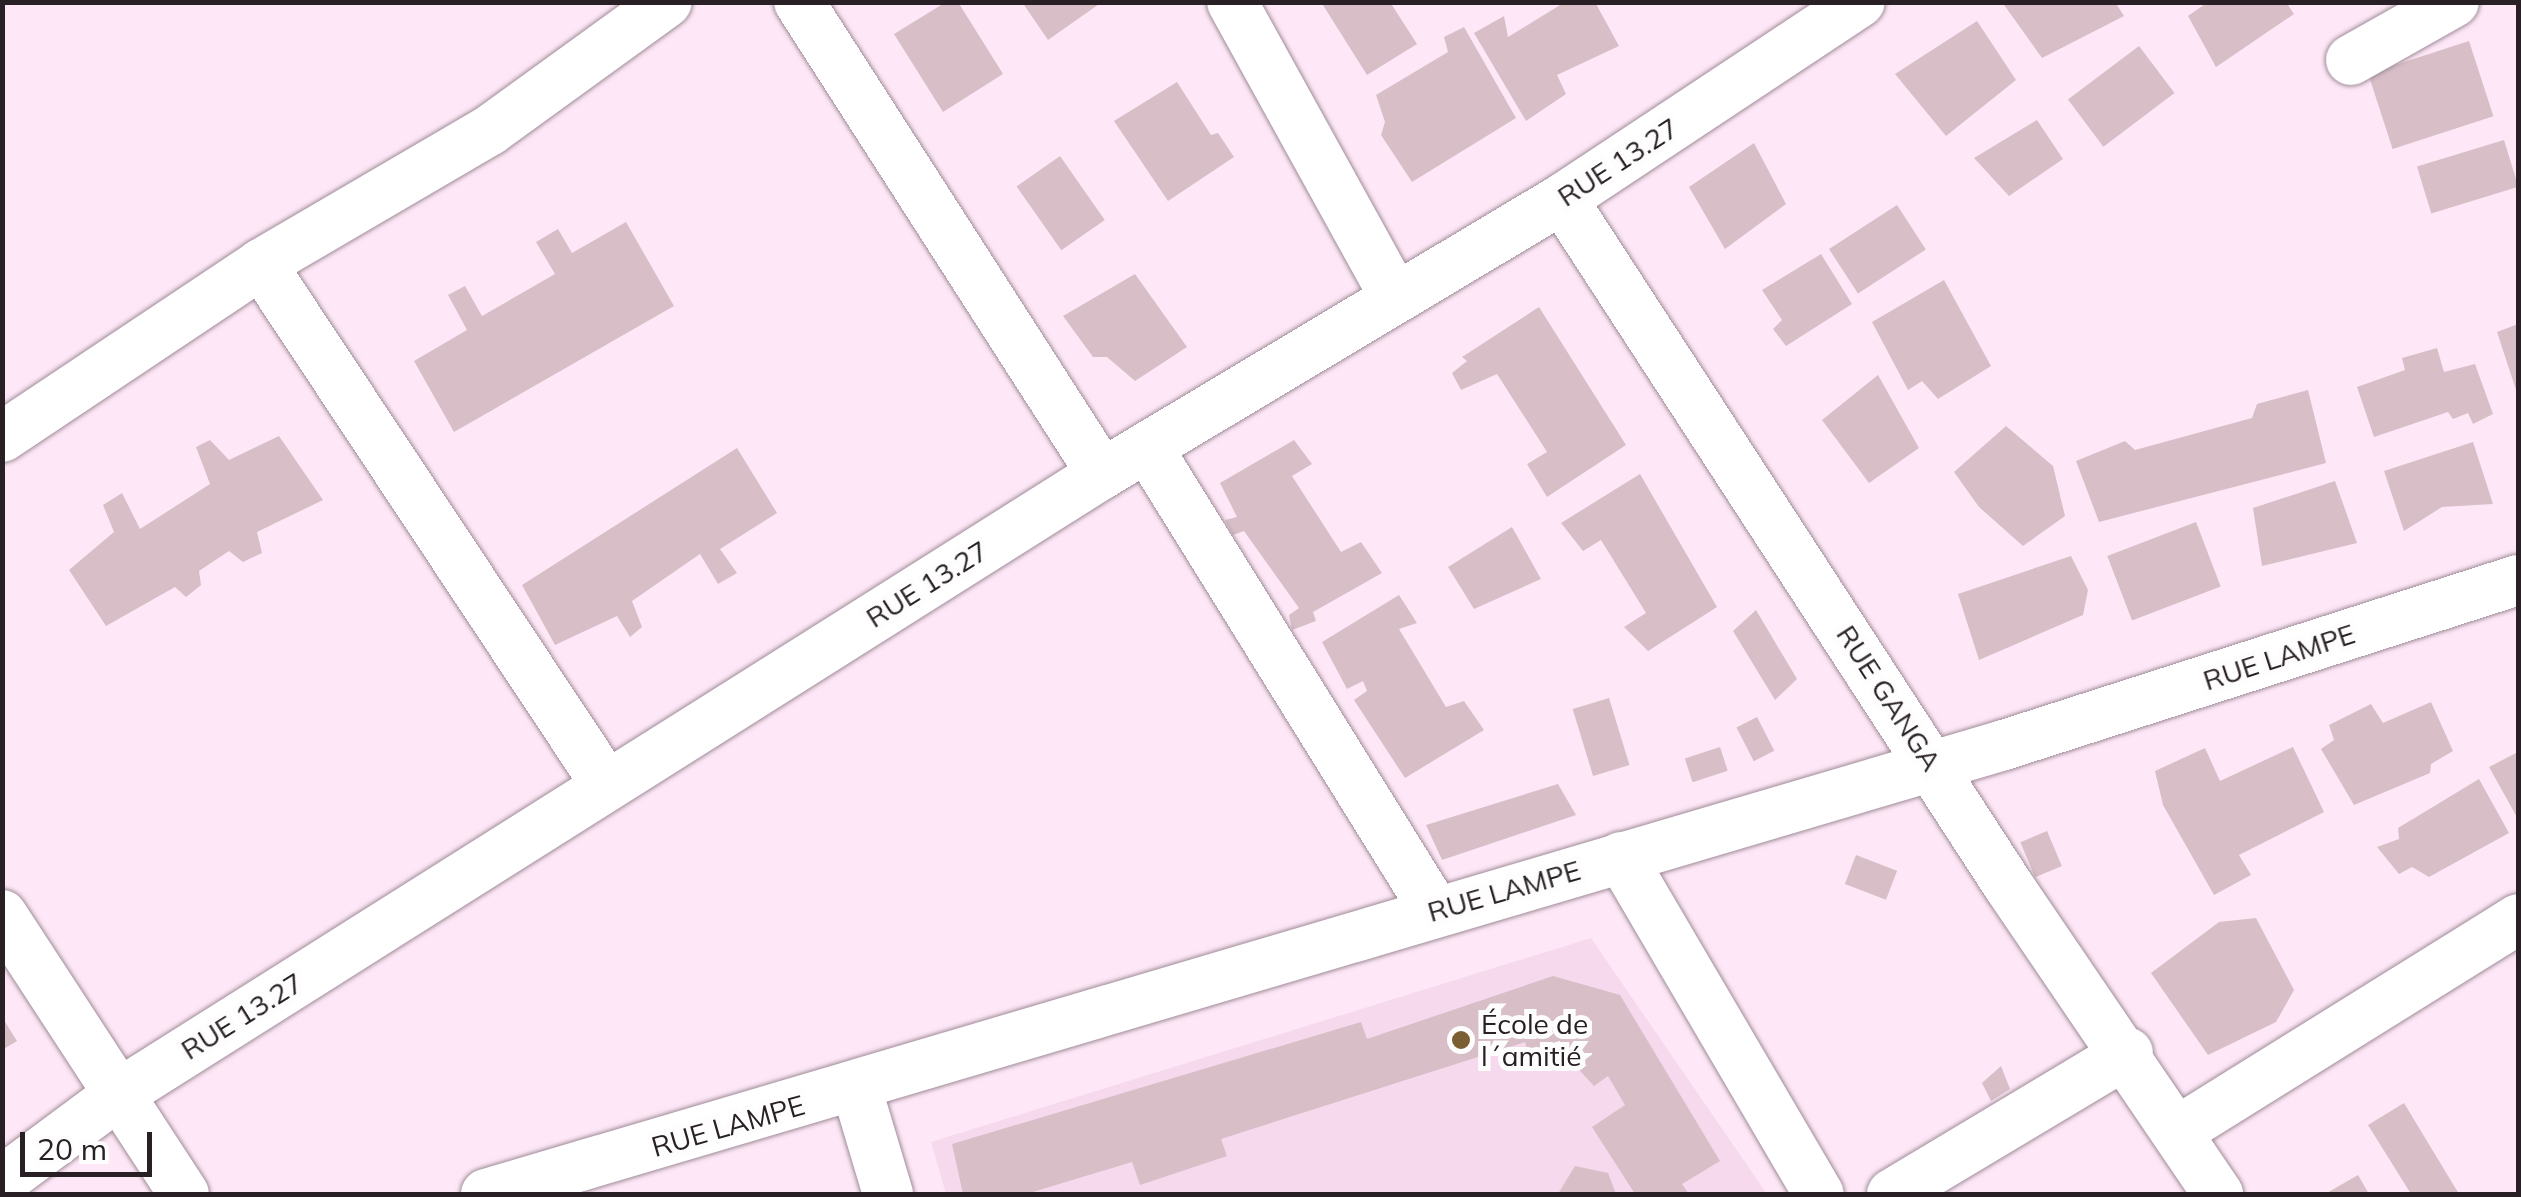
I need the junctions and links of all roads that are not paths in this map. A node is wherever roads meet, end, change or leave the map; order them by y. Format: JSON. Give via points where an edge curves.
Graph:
{"nodes":[{"id":1,"x":667,"y":2,"type":"edge"},
{"id":2,"x":799,"y":2,"type":"edge"},
{"id":3,"x":1232,"y":2,"type":"edge"},
{"id":4,"x":1860,"y":2,"type":"edge"},
{"id":5,"x":2454,"y":2,"type":"edge"},
{"id":6,"x":2351,"y":60,"type":"dead end"},
{"id":7,"x":1562,"y":199,"type":"junction"},
{"id":8,"x":261,"y":264,"type":"junction"},
{"id":9,"x":1394,"y":297,"type":"junction"},
{"id":10,"x":2,"y":437,"type":"edge"},
{"id":11,"x":1147,"y":447,"type":"junction"},
{"id":12,"x":1102,"y":474,"type":"junction"},
{"id":13,"x":2518,"y":580,"type":"edge"},
{"id":14,"x":1933,"y":763,"type":"junction"},
{"id":15,"x":607,"y":786,"type":"junction"},
{"id":16,"x":1621,"y":857,"type":"junction"},
{"id":17,"x":1435,"y":911,"type":"junction"},
{"id":18,"x":2,"y":914,"type":"edge"},
{"id":19,"x":2518,"y":919,"type":"edge"},
{"id":20,"x":2128,"y":1053,"type":"junction"},
{"id":21,"x":857,"y":1090,"type":"junction"},
{"id":22,"x":122,"y":1092,"type":"junction"},
{"id":23,"x":2178,"y":1131,"type":"junction"},
{"id":24,"x":2,"y":1181,"type":"edge"},
{"id":25,"x":184,"y":1194,"type":"edge"},
{"id":26,"x":486,"y":1194,"type":"edge"},
{"id":27,"x":888,"y":1194,"type":"edge"},
{"id":28,"x":1819,"y":1194,"type":"edge"},
{"id":29,"x":1892,"y":1194,"type":"edge"},
{"id":30,"x":2218,"y":1194,"type":"edge"}],
"edges":[{"from":1,"to":8,"type":"street","via":[[490,130]]},
{"from":2,"to":12,"type":"street"},
{"from":3,"to":9,"type":"street"},
{"from":4,"to":7,"type":"street","name":"RUE 13.27"},
{"from":5,"to":6,"type":"street"},
{"from":7,"to":9,"type":"street","name":"RUE 13.27"},
{"from":7,"to":14,"type":"street","name":"RUE GANGA"},
{"from":8,"to":10,"type":"street"},
{"from":8,"to":15,"type":"street"},
{"from":9,"to":11,"type":"street","name":"RUE 13.27"},
{"from":11,"to":12,"type":"street","name":"RUE 13.27"},
{"from":11,"to":17,"type":"street"},
{"from":12,"to":15,"type":"street","name":"RUE 13.27"},
{"from":13,"to":14,"type":"street","name":"RUE LAMPE"},
{"from":14,"to":16,"type":"street","name":"RUE LAMPE"},
{"from":14,"to":20,"type":"street","name":"RUE GANGA","via":[[2008,884]]},
{"from":15,"to":22,"type":"street","name":"RUE 13.27"},
{"from":16,"to":17,"type":"street","name":"RUE LAMPE"},
{"from":16,"to":28,"type":"street"},
{"from":17,"to":21,"type":"street","name":"RUE LAMPE"},
{"from":18,"to":22,"type":"street"},
{"from":19,"to":23,"type":"street"},
{"from":20,"to":23,"type":"street","name":"RUE GANGA"},
{"from":20,"to":29,"type":"street"},
{"from":21,"to":26,"type":"street","name":"RUE LAMPE"},
{"from":21,"to":27,"type":"street"},
{"from":22,"to":24,"type":"street","name":"RUE 13.27"},
{"from":22,"to":25,"type":"street"},
{"from":23,"to":30,"type":"street","name":"RUE GANGA"}]}
